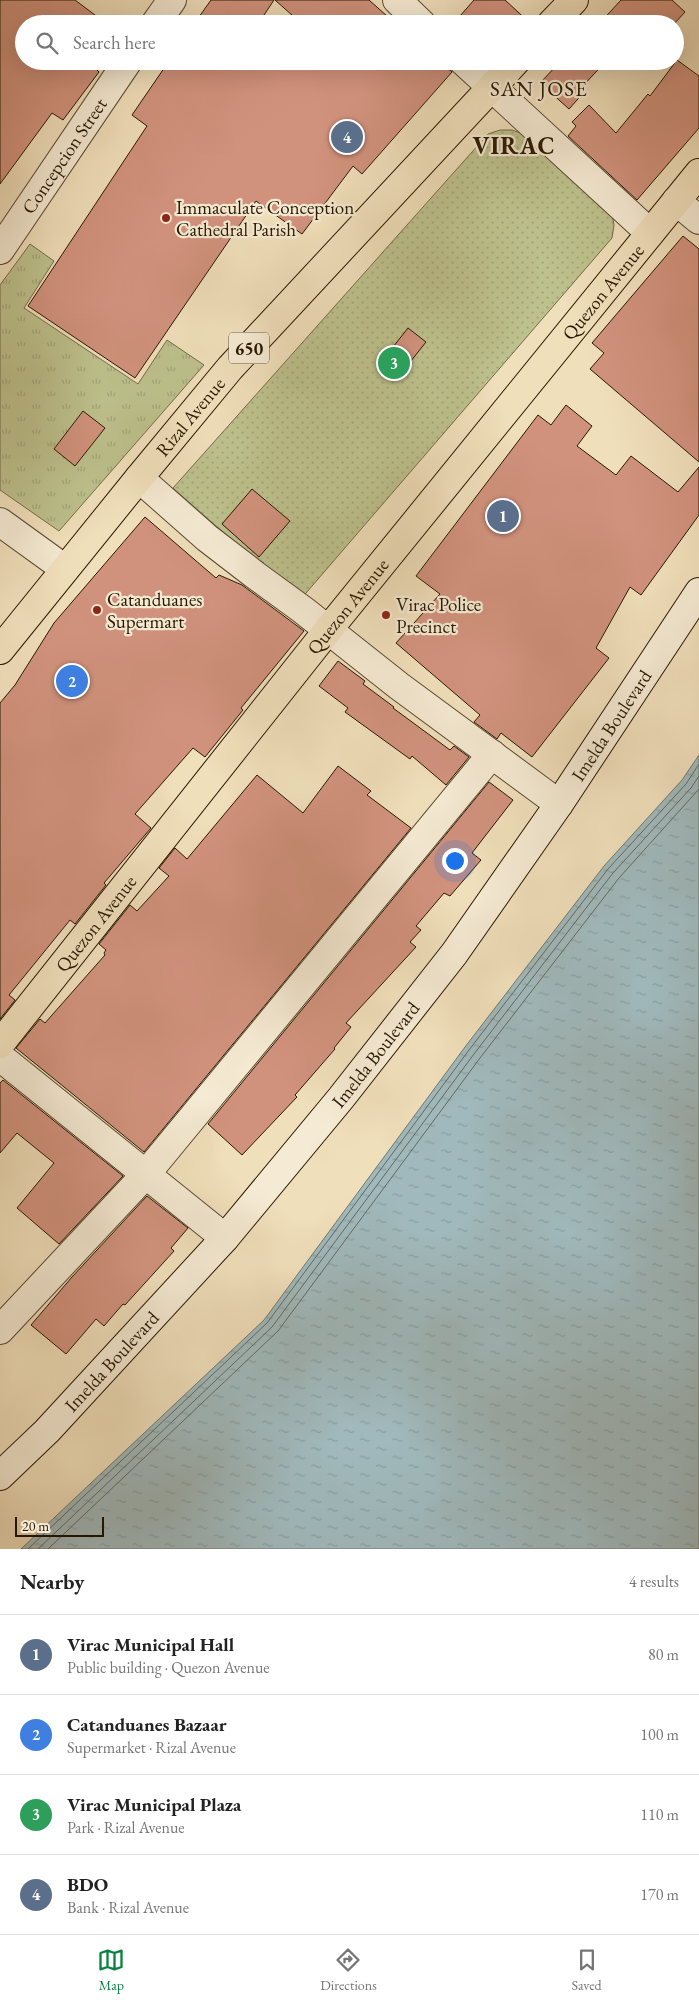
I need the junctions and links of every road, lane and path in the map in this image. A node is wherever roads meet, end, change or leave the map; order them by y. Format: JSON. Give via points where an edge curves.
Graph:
{"nodes":[{"id":1,"x":172,"y":0,"type":"edge"},
{"id":2,"x":574,"y":0,"type":"edge"},
{"id":3,"x":399,"y":1,"type":"edge"},
{"id":4,"x":161,"y":15,"type":"edge"},
{"id":5,"x":413,"y":15,"type":"edge"},
{"id":6,"x":560,"y":15,"type":"edge"},
{"id":7,"x":122,"y":70,"type":"edge"},
{"id":8,"x":473,"y":70,"type":"edge"},
{"id":9,"x":507,"y":70,"type":"edge"},
{"id":10,"x":491,"y":87,"type":"junction"},
{"id":11,"x":699,"y":173,"type":"edge"},
{"id":12,"x":676,"y":202,"type":"junction"},
{"id":13,"x":699,"y":220,"type":"edge"},
{"id":14,"x":650,"y":233,"type":"junction"},
{"id":15,"x":0,"y":250,"type":"edge"},
{"id":16,"x":139,"y":478,"type":"junction"},
{"id":17,"x":0,"y":522,"type":"edge"},
{"id":18,"x":65,"y":569,"type":"junction"},
{"id":19,"x":699,"y":592,"type":"edge"},
{"id":20,"x":328,"y":630,"type":"junction"},
{"id":21,"x":0,"y":650,"type":"edge"},
{"id":22,"x":492,"y":754,"type":"junction"},
{"id":23,"x":559,"y":804,"type":"junction"},
{"id":24,"x":0,"y":1044,"type":"edge"},
{"id":25,"x":0,"y":1057,"type":"edge"},
{"id":26,"x":146,"y":1174,"type":"junction"},
{"id":27,"x":225,"y":1238,"type":"junction"},
{"id":28,"x":0,"y":1330,"type":"edge"},
{"id":29,"x":0,"y":1476,"type":"edge"}],
"edges":[{"from":1,"to":4,"type":"street"},
{"from":2,"to":6,"type":"main road"},
{"from":3,"to":5,"type":"street"},
{"from":7,"to":15,"type":"street","name":"Concepcion Street"},
{"from":8,"to":10,"type":"street"},
{"from":9,"to":10,"type":"main road","name":"Rizal Avenue","number":"650"},
{"from":10,"to":14,"type":"street"},
{"from":10,"to":16,"type":"main road","name":"Rizal Avenue","number":"650","via":[[236,361]]},
{"from":11,"to":12,"type":"main road","name":"Quezon Avenue"},
{"from":12,"to":13,"type":"street"},
{"from":12,"to":14,"type":"main road","name":"Quezon Avenue"},
{"from":14,"to":20,"type":"main road","name":"Quezon Avenue"},
{"from":16,"to":18,"type":"main road","name":"Rizal Avenue","number":"650"},
{"from":16,"to":20,"type":"street","via":[[208,538]]},
{"from":17,"to":18,"type":"street"},
{"from":18,"to":21,"type":"main road","name":"Rizal Avenue","number":"650"},
{"from":19,"to":23,"type":"street","name":"Imelda Boulevard"},
{"from":20,"to":22,"type":"street"},
{"from":20,"to":24,"type":"main road","name":"Quezon Avenue"},
{"from":22,"to":23,"type":"street"},
{"from":22,"to":26,"type":"street"},
{"from":23,"to":27,"type":"street","name":"Imelda Boulevard","via":[[454,954]]},
{"from":25,"to":26,"type":"street"},
{"from":26,"to":27,"type":"street"},
{"from":26,"to":28,"type":"street"},
{"from":27,"to":29,"type":"street","name":"Imelda Boulevard","via":[[47,1431]]}]}
